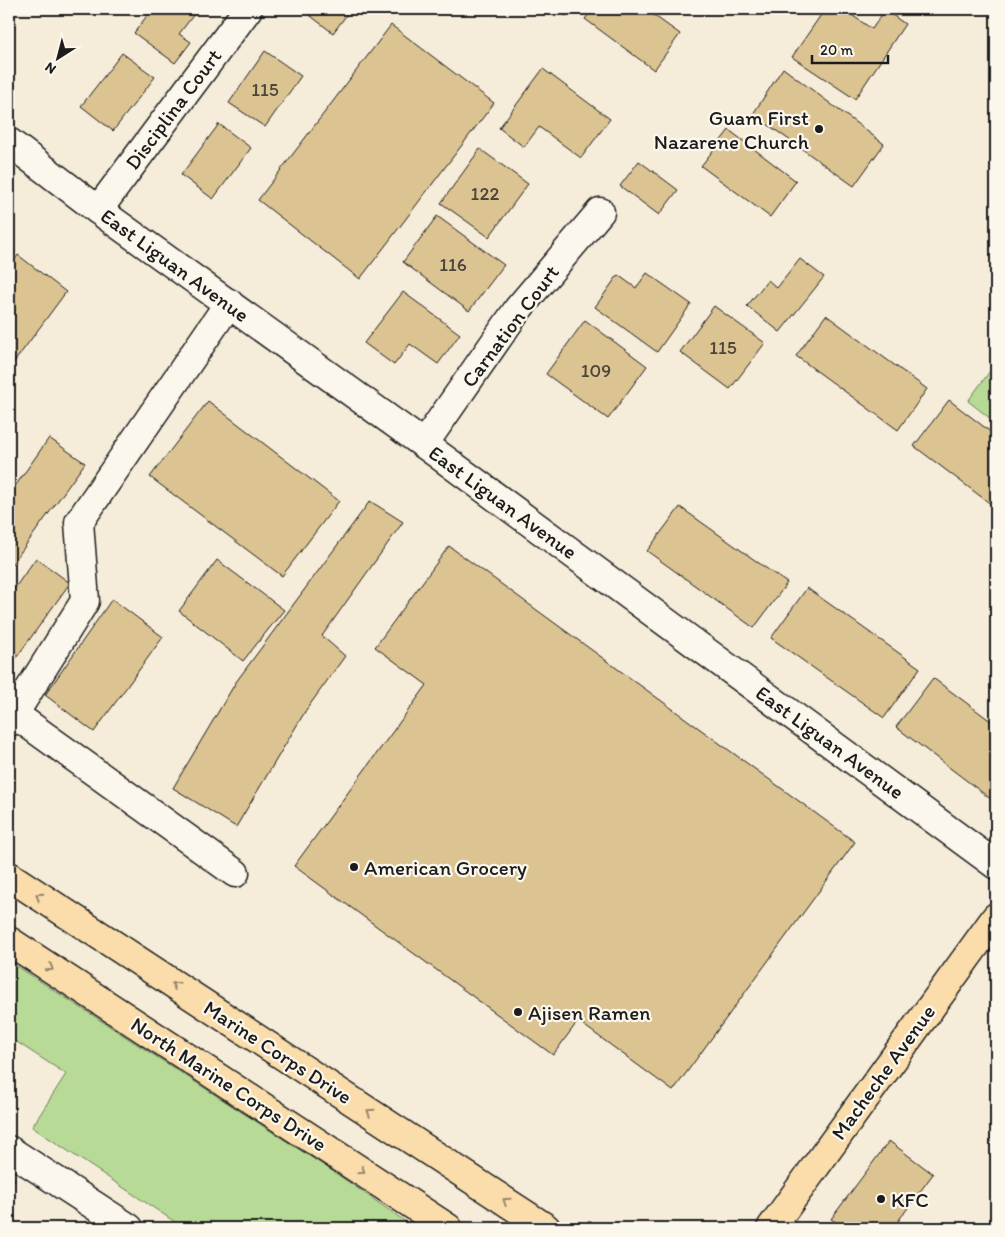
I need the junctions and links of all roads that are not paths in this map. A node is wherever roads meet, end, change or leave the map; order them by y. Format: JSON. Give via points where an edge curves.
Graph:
{"nodes":[{"id":1,"x":248,"y":9,"type":"edge"},
{"id":2,"x":9,"y":142,"type":"edge"},
{"id":3,"x":98,"y":210,"type":"junction"},
{"id":4,"x":600,"y":212,"type":"dead end"},
{"id":5,"x":229,"y":303,"type":"junction"},
{"id":6,"x":424,"y":444,"type":"junction"},
{"id":7,"x":11,"y":718,"type":"edge"},
{"id":8,"x":996,"y":865,"type":"edge"},
{"id":9,"x":235,"y":873,"type":"dead end"},
{"id":10,"x":9,"y":876,"type":"edge"},
{"id":11,"x":996,"y":917,"type":"edge"},
{"id":12,"x":9,"y":941,"type":"edge"},
{"id":13,"x":9,"y":1150,"type":"edge"},
{"id":14,"x":129,"y":1228,"type":"edge"},
{"id":15,"x":448,"y":1228,"type":"edge"},
{"id":16,"x":546,"y":1228,"type":"edge"},
{"id":17,"x":771,"y":1228,"type":"edge"}],
"edges":[{"from":1,"to":3,"type":"street","name":"Disciplina Court"},
{"from":2,"to":3,"type":"street","name":"East Liguan Avenue"},
{"from":3,"to":5,"type":"street","name":"East Liguan Avenue"},
{"from":4,"to":6,"type":"street","name":"Carnation Court","via":[[518,309]]},
{"from":5,"to":6,"type":"street","name":"East Liguan Avenue"},
{"from":5,"to":7,"type":"street","via":[[79,522],[85,601]]},
{"from":6,"to":8,"type":"street","name":"East Liguan Avenue"},
{"from":7,"to":9,"type":"street"},
{"from":16,"to":10,"type":"main road","name":"Marine Corps Drive","one_way":true},
{"from":11,"to":17,"type":"main road","name":"Macheche Avenue"},
{"from":12,"to":15,"type":"main road","name":"North Marine Corps Drive","one_way":true},
{"from":13,"to":14,"type":"street"}]}
